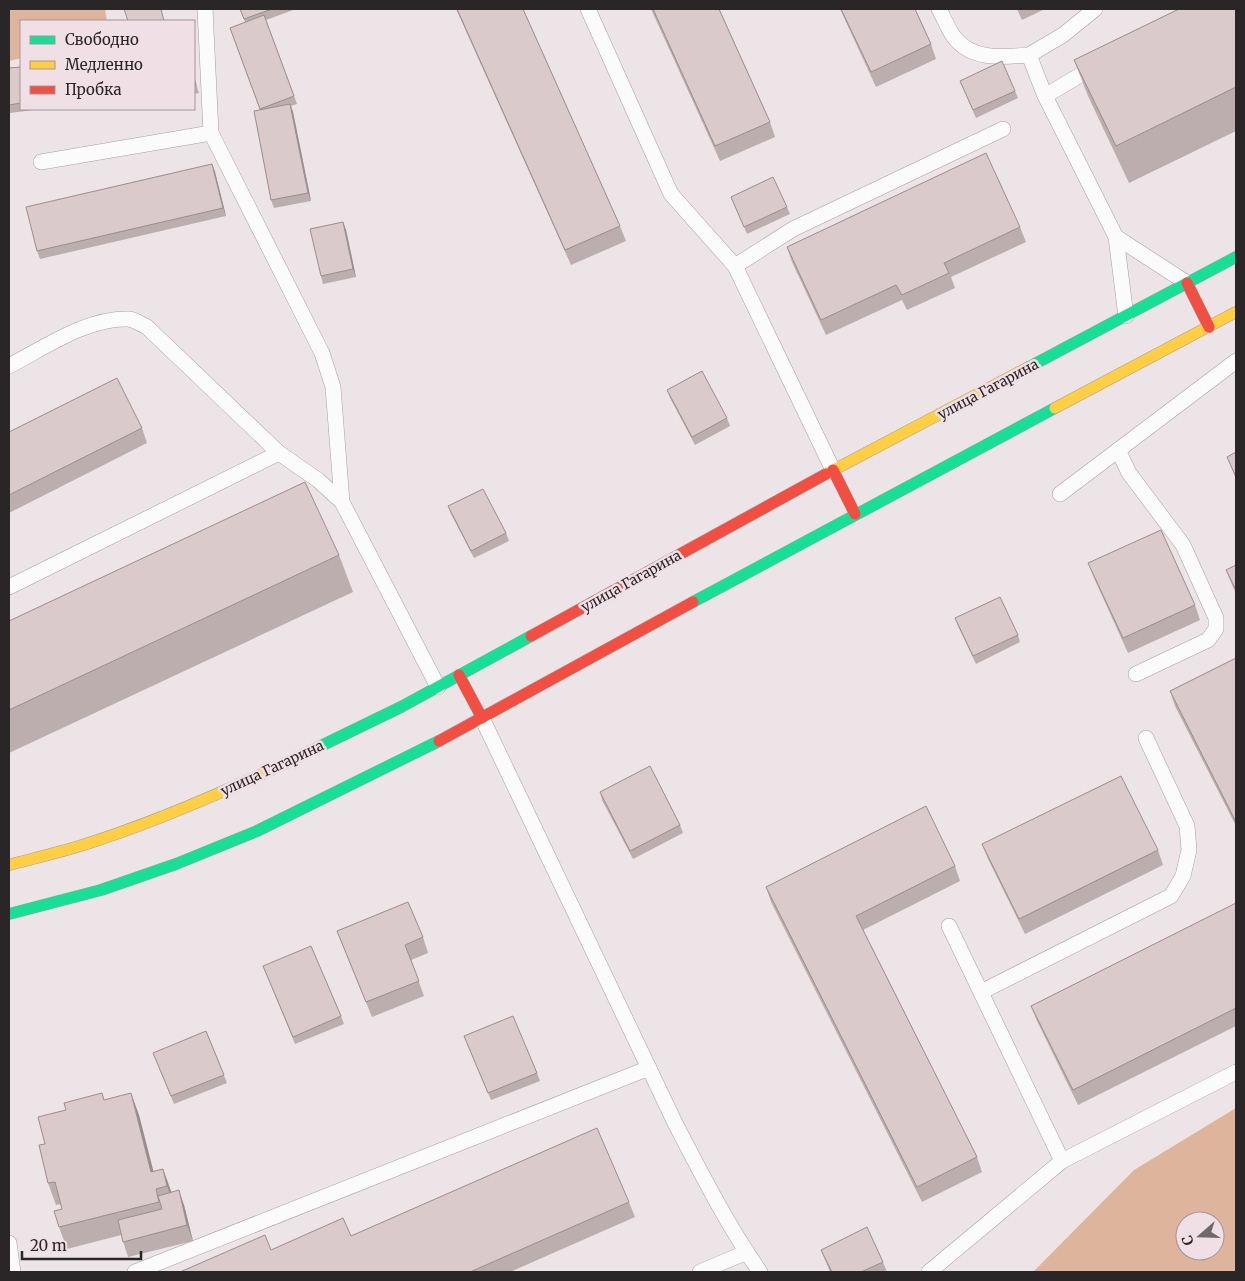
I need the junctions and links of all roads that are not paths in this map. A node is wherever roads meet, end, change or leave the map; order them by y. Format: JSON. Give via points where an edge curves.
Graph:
{"nodes":[{"id":1,"x":205,"y":9,"type":"edge"},
{"id":2,"x":588,"y":9,"type":"edge"},
{"id":3,"x":939,"y":9,"type":"edge"},
{"id":4,"x":1095,"y":9,"type":"edge"},
{"id":5,"x":1029,"y":55,"type":"junction"},
{"id":6,"x":1107,"y":60,"type":"edge"},
{"id":7,"x":1045,"y":96,"type":"junction"},
{"id":8,"x":1003,"y":129,"type":"dead end"},
{"id":9,"x":211,"y":133,"type":"junction"},
{"id":10,"x":41,"y":162,"type":"dead end"},
{"id":11,"x":1116,"y":237,"type":"junction"},
{"id":12,"x":1236,"y":258,"type":"edge"},
{"id":13,"x":735,"y":266,"type":"junction"},
{"id":14,"x":1187,"y":284,"type":"junction"},
{"id":15,"x":1236,"y":312,"type":"edge"},
{"id":16,"x":1126,"y":316,"type":"junction"},
{"id":17,"x":1209,"y":327,"type":"junction"},
{"id":18,"x":1236,"y":361,"type":"edge"},
{"id":19,"x":9,"y":366,"type":"edge"},
{"id":20,"x":1118,"y":450,"type":"junction"},
{"id":21,"x":280,"y":453,"type":"junction"},
{"id":22,"x":834,"y":470,"type":"junction"},
{"id":23,"x":1060,"y":494,"type":"dead end"},
{"id":24,"x":342,"y":502,"type":"junction"},
{"id":25,"x":855,"y":514,"type":"junction"},
{"id":26,"x":9,"y":587,"type":"edge"},
{"id":27,"x":1136,"y":674,"type":"dead end"},
{"id":28,"x":459,"y":675,"type":"junction"},
{"id":29,"x":438,"y":687,"type":"junction"},
{"id":30,"x":482,"y":718,"type":"junction"},
{"id":31,"x":1146,"y":738,"type":"dead end"},
{"id":32,"x":9,"y":865,"type":"edge"},
{"id":33,"x":9,"y":914,"type":"edge"},
{"id":34,"x":949,"y":926,"type":"dead end"},
{"id":35,"x":980,"y":992,"type":"junction"},
{"id":36,"x":649,"y":1068,"type":"junction"},
{"id":37,"x":1236,"y":1072,"type":"edge"},
{"id":38,"x":1062,"y":1161,"type":"junction"},
{"id":39,"x":9,"y":1243,"type":"edge"},
{"id":40,"x":747,"y":1252,"type":"junction"},
{"id":41,"x":13,"y":1272,"type":"edge"},
{"id":42,"x":135,"y":1272,"type":"edge"},
{"id":43,"x":700,"y":1272,"type":"edge"},
{"id":44,"x":760,"y":1272,"type":"edge"},
{"id":45,"x":929,"y":1272,"type":"edge"}],
"edges":[{"from":1,"to":9,"type":"lane"},
{"from":2,"to":13,"type":"lane","via":[[671,194]]},
{"from":3,"to":5,"type":"lane","via":[[954,37],[968,50],[991,58]]},
{"from":4,"to":5,"type":"lane","via":[[1063,35]]},
{"from":5,"to":7,"type":"lane"},
{"from":6,"to":7,"type":"lane"},
{"from":7,"to":11,"type":"lane"},
{"from":8,"to":13,"type":"lane","via":[[793,229]]},
{"from":9,"to":10,"type":"lane"},
{"from":9,"to":24,"type":"lane","via":[[322,352],[333,387]]},
{"from":11,"to":14,"type":"lane"},
{"from":11,"to":16,"type":"lane"},
{"from":12,"to":14,"type":"main road","name":"улица Гагарина"},
{"from":13,"to":22,"type":"lane"},
{"from":14,"to":16,"type":"main road","name":"улица Гагарина"},
{"from":14,"to":17,"type":"main road"},
{"from":15,"to":17,"type":"main road"},
{"from":16,"to":22,"type":"main road","name":"улица Гагарина"},
{"from":17,"to":25,"type":"main road"},
{"from":18,"to":20,"type":"lane"},
{"from":19,"to":21,"type":"lane","via":[[79,330],[107,321],[131,319],[147,327]]},
{"from":20,"to":23,"type":"lane"},
{"from":20,"to":27,"type":"lane","via":[[1129,473],[1184,545],[1216,618],[1216,629],[1208,640]]},
{"from":21,"to":24,"type":"lane"},
{"from":21,"to":26,"type":"lane"},
{"from":22,"to":25,"type":"main road"},
{"from":22,"to":28,"type":"main road","name":"улица Гагарина"},
{"from":24,"to":29,"type":"lane"},
{"from":25,"to":30,"type":"main road"},
{"from":28,"to":29,"type":"main road","name":"улица Гагарина"},
{"from":28,"to":30,"type":"main road"},
{"from":29,"to":32,"type":"main road","name":"улица Гагарина","via":[[239,785],[160,818],[86,844]]},
{"from":30,"to":33,"type":"main road","via":[[266,826],[176,864],[101,890]]},
{"from":30,"to":36,"type":"lane"},
{"from":31,"to":35,"type":"lane","via":[[1187,826],[1189,850],[1183,876],[1171,896]]},
{"from":34,"to":35,"type":"lane"},
{"from":35,"to":38,"type":"lane"},
{"from":36,"to":40,"type":"lane","via":[[700,1172]]},
{"from":36,"to":42,"type":"lane"},
{"from":37,"to":38,"type":"lane"},
{"from":38,"to":45,"type":"lane"},
{"from":39,"to":41,"type":"lane"},
{"from":40,"to":43,"type":"lane"},
{"from":40,"to":44,"type":"lane"}]}
